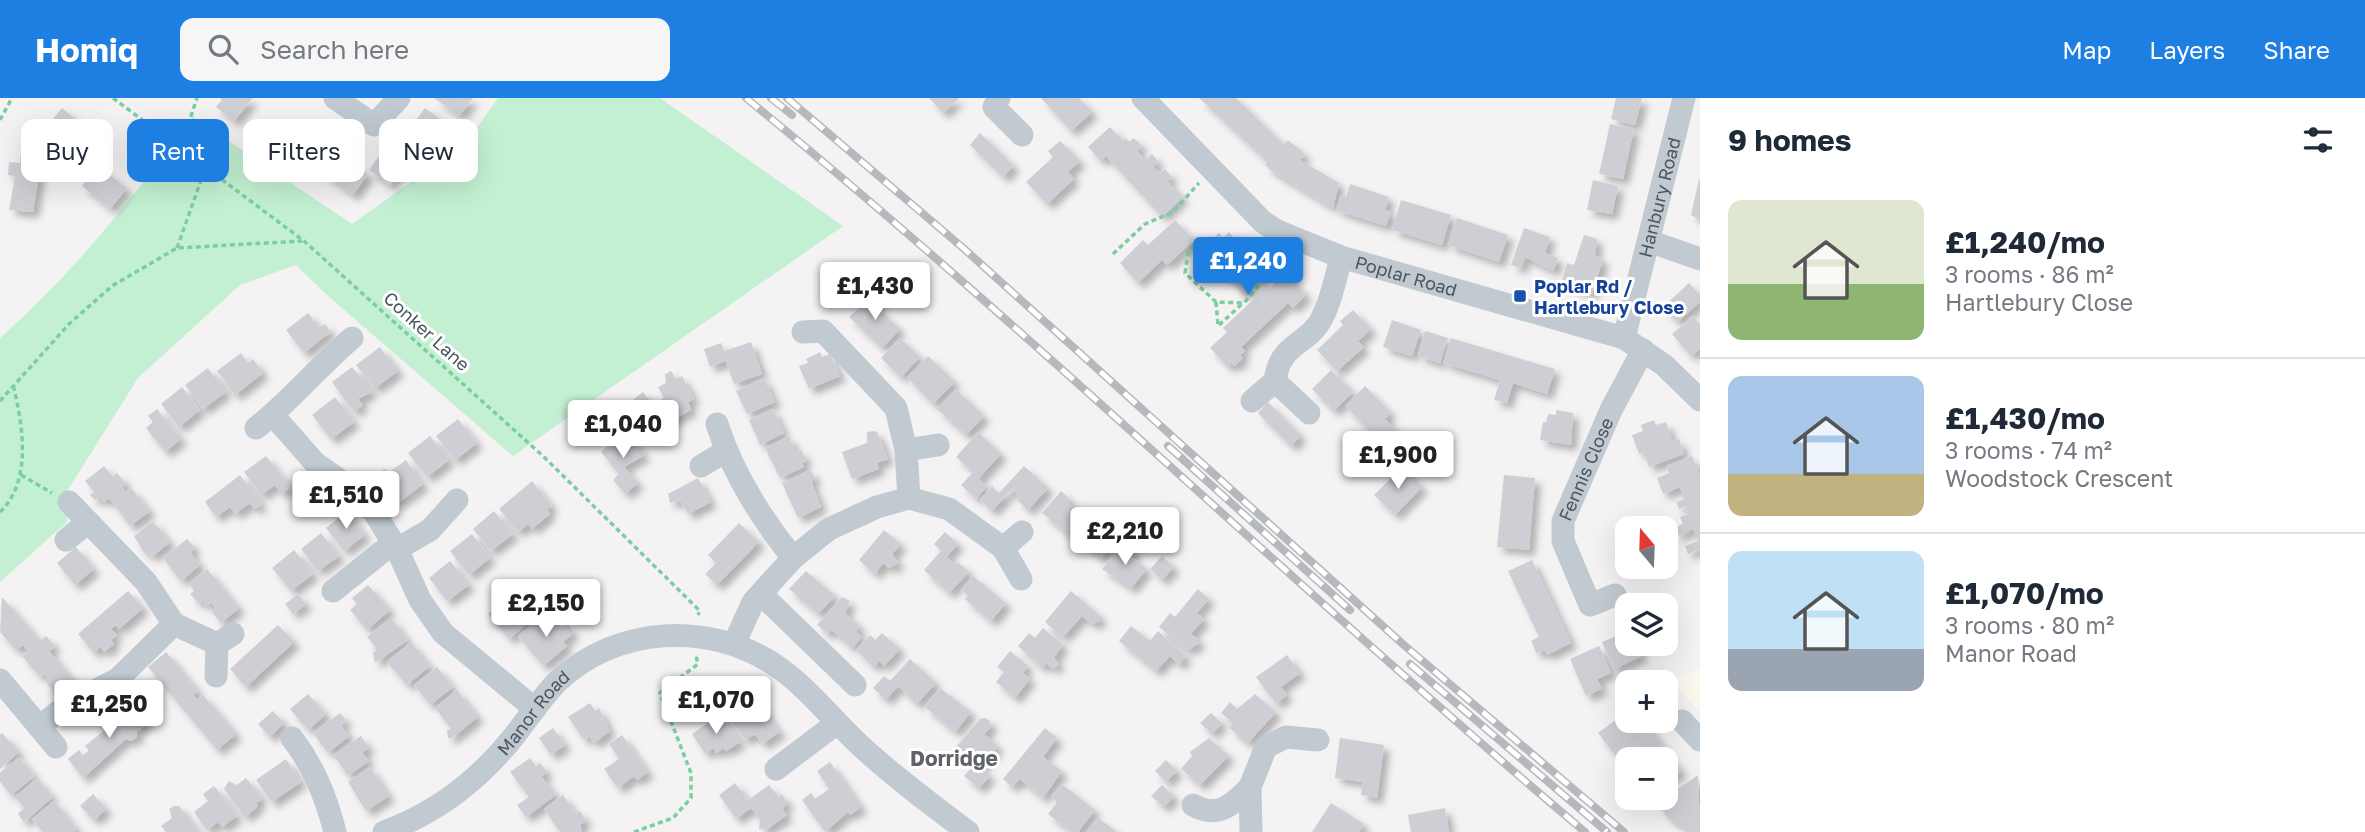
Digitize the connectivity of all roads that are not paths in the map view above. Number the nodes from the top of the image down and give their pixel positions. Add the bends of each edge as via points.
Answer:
1 (335, 98) edge
2 (399, 98) edge
3 (999, 98) edge
4 (1143, 98) edge
5 (1684, 98) edge
6 (1022, 135) dead end
7 (1649, 241) junction
8 (1341, 257) junction
9 (1700, 259) edge
10 (803, 332) dead end
11 (352, 338) dead end
12 (1634, 344) junction
13 (1275, 381) junction
14 (1700, 400) edge
15 (1252, 401) dead end
16 (1309, 413) dead end
17 (716, 424) dead end
18 (938, 445) dead end
19 (906, 450) junction
20 (726, 451) junction
21 (701, 466) dead end
22 (909, 498) junction
23 (457, 500) dead end
24 (69, 502) road end
25 (88, 522) junction
26 (1022, 532) dead end
27 (66, 540) dead end
28 (395, 546) junction
29 (1003, 548) junction
30 (793, 558) junction
31 (1021, 579) dead end
32 (333, 591) dead end
33 (761, 594) junction
34 (1615, 596) dead end
35 (174, 624) junction
36 (734, 644) junction
37 (216, 676) dead end
38 (0, 680) edge
39 (855, 685) dead end
40 (535, 709) junction
41 (1682, 721) dead end
42 (837, 723) junction
43 (39, 727) junction
44 (292, 738) dead end
45 (1318, 740) dead end
46 (1700, 740) edge
47 (56, 747) dead end
48 (776, 769) dead end
49 (1250, 787) junction
50 (1193, 805) dead end
51 (420, 826) edge
52 (335, 832) edge
53 (384, 832) edge
54 (968, 832) edge
55 (1251, 832) edge

1 - 2 street via 374,125
3 - 6 street via 994,107
4 - 8 street, Poplar Road via 1263,222
5 - 7 street, Hanbury Road
7 - 9 street
7 - 12 street, Hanbury Road
8 - 12 street, Poplar Road
8 - 13 street via 1323,317 1277,364
10 - 19 street via 823,331 896,408
11 - 28 street via 273,414 315,463 362,498
12 - 14 street, Poplar Road via 1685,382
12 - 34 street, Fennis Close via 1570,499 1561,533 1590,605
13 - 15 street
13 - 16 street
17 - 20 street
18 - 19 street
19 - 22 street
20 - 21 street
20 - 30 street via 759,515
22 - 29 street via 949,509
22 - 30 street via 877,507 829,530
23 - 28 street via 430,530
24 - 25 street
25 - 27 street
25 - 35 street via 146,582
26 - 29 street
28 - 32 street
28 - 40 street via 420,600 443,633
29 - 31 street
30 - 33 street
33 - 36 street
33 - 39 street
35 - 37 street via 225,639
35 - 43 street via 118,679 67,705
36 - 40 street, Manor Road via 691,634 618,645 558,681
36 - 42 street, Manor Road via 775,665
38 - 43 street
40 - 51 street, Manor Road via 491,764
41 - 46 street
42 - 48 street
42 - 54 street, Manor Road via 891,774
43 - 47 street
44 - 52 street via 309,761
45 - 49 street via 1294,736 1271,743
49 - 50 street via 1218,812 1205,812
49 - 55 street
51 - 53 street, Manor Road

